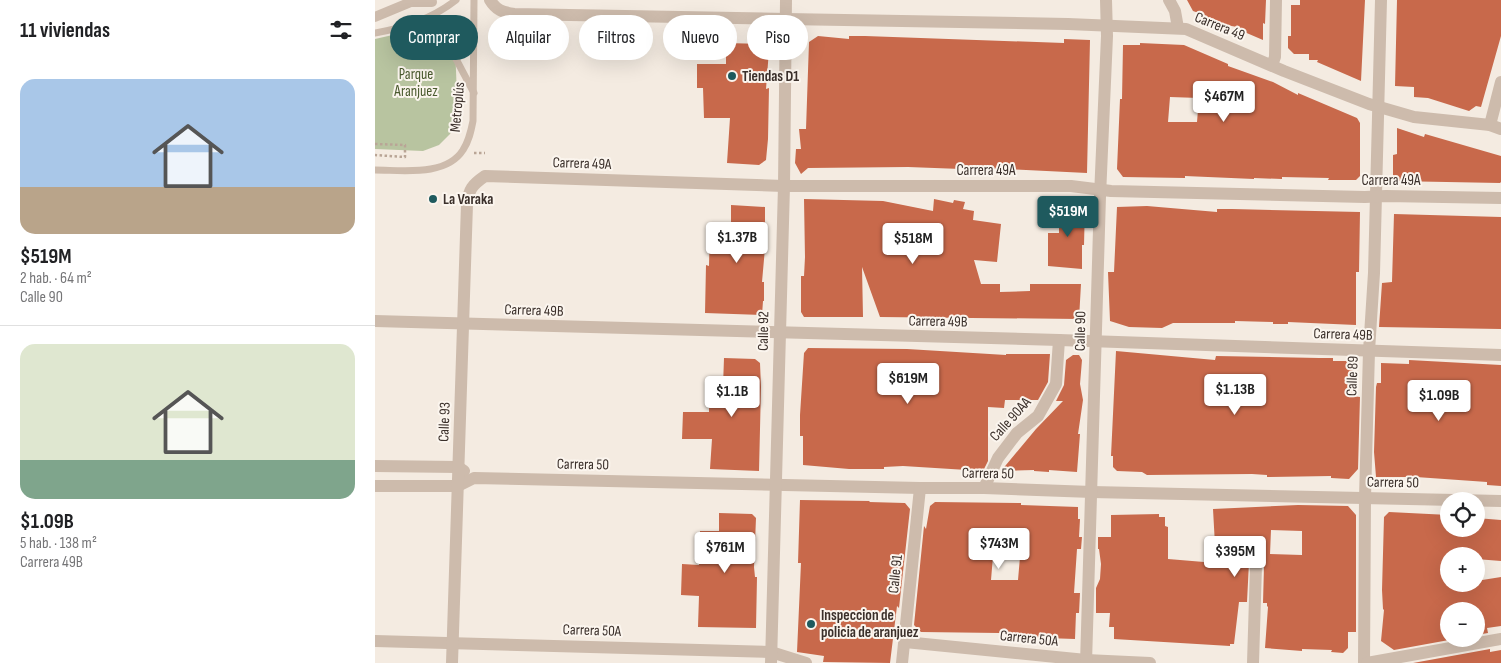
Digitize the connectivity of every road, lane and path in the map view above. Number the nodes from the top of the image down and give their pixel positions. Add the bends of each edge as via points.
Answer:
1 (456, 0) edge
2 (474, 0) edge
3 (787, 0) edge
4 (1107, 0) edge
5 (1169, 0) edge
6 (1276, 0) edge
7 (1381, 0) edge
8 (432, 2) dead end
9 (492, 4) edge
10 (434, 15) edge
11 (786, 15) edge
12 (375, 17) edge
13 (747, 18) edge
14 (808, 19) edge
15 (1107, 26) junction
16 (1178, 28) junction
17 (390, 30) edge
18 (375, 33) edge
19 (457, 60) edge
20 (786, 60) edge
21 (1272, 65) junction
22 (1501, 82) edge
23 (474, 93) junction
24 (1378, 107) junction
25 (1495, 127) edge
26 (375, 144) edge
27 (375, 155) edge
28 (375, 170) edge
29 (474, 184) joint
30 (784, 186) junction
31 (1100, 190) junction
32 (1376, 196) junction
33 (1501, 198) edge
34 (375, 321) edge
35 (463, 324) junction
36 (779, 333) junction
37 (1059, 340) junction
38 (1096, 343) junction
39 (1369, 351) junction
40 (1501, 355) edge
41 (375, 466) edge
42 (459, 467) junction
43 (474, 478) junction
44 (775, 485) junction
45 (375, 486) edge
46 (458, 486) junction
47 (920, 488) junction
48 (984, 488) junction
49 (1092, 492) junction
50 (1365, 498) junction
51 (1501, 501) edge
52 (1256, 566) dead end
53 (1501, 639) edge
54 (375, 641) edge
55 (453, 642) junction
56 (905, 642) junction
57 (771, 657) edge
58 (1086, 662) edge
59 (452, 663) edge
60 (806, 663) edge
61 (902, 663) edge
62 (1151, 663) edge
63 (1253, 663) edge
64 (1366, 663) edge

1 - 10 lane
2 - 23 lane, Metroplús
3 - 11 street, Calle 92
4 - 15 street, Calle 90
5 - 16 street
6 - 21 street via 1275,57
7 - 24 street, Calle 89
8 - 12 street via 411,2
9 - 13 street, Carrera 49 via 504,13 527,15
14 - 15 street, Carrera 49
15 - 16 street, Carrera 49
15 - 31 street, Calle 90
16 - 21 street, Carrera 49
17 - 18 lane
19 - 23 lane
20 - 30 street, Calle 92
21 - 24 street, Carrera 49
22 - 25 street
23 - 28 lane, Metroplús via 469,139 462,152 450,162 420,171
24 - 25 street, Carrera 49 via 1414,117
24 - 32 street, Calle 89
26 - 27 path via 405,145 405,157
29 - 30 street, Carrera 49A via 485,176
29 - 35 street, Calle 93 via 467,204
30 - 31 street, Carrera 49A via 1071,186
30 - 36 street, Calle 92
31 - 32 street, Carrera 49A
31 - 38 street, Calle 90
32 - 33 street, Carrera 49A
32 - 39 street, Calle 89
34 - 35 street, Carrera 49B
35 - 36 street, Carrera 49B
35 - 42 street, Calle 93
36 - 37 street, Carrera 49B
36 - 44 street, Calle 92
37 - 38 street, Carrera 49B
37 - 48 street, Calle 90AA via 1056,384 1038,416 1017,433 998,458
38 - 39 street, Carrera 49B
38 - 49 street, Calle 90
39 - 40 street, Carrera 49B
39 - 50 street, Calle 89
41 - 42 street
42 - 43 street
42 - 46 street, Calle 93
43 - 44 street, Carrera 50
43 - 46 street, Carrera 50
44 - 47 street, Carrera 50
44 - 57 street, Calle 92
45 - 46 street, Carrera 50
46 - 55 street, Calle 93
47 - 48 street, Carrera 50
47 - 56 street, Calle 91
48 - 49 street, Carrera 50
49 - 50 street, Carrera 50
49 - 58 street, Calle 90
50 - 51 street, Carrera 50
50 - 64 street, Calle 89
52 - 63 street
53 - 64 street
54 - 55 street, Carrera 50A
55 - 57 street, Carrera 50A
55 - 59 street, Calle 93
56 - 58 street, Carrera 50A
56 - 61 street, Calle 91
57 - 60 street, Carrera 50A
58 - 62 street, Carrera 50A

